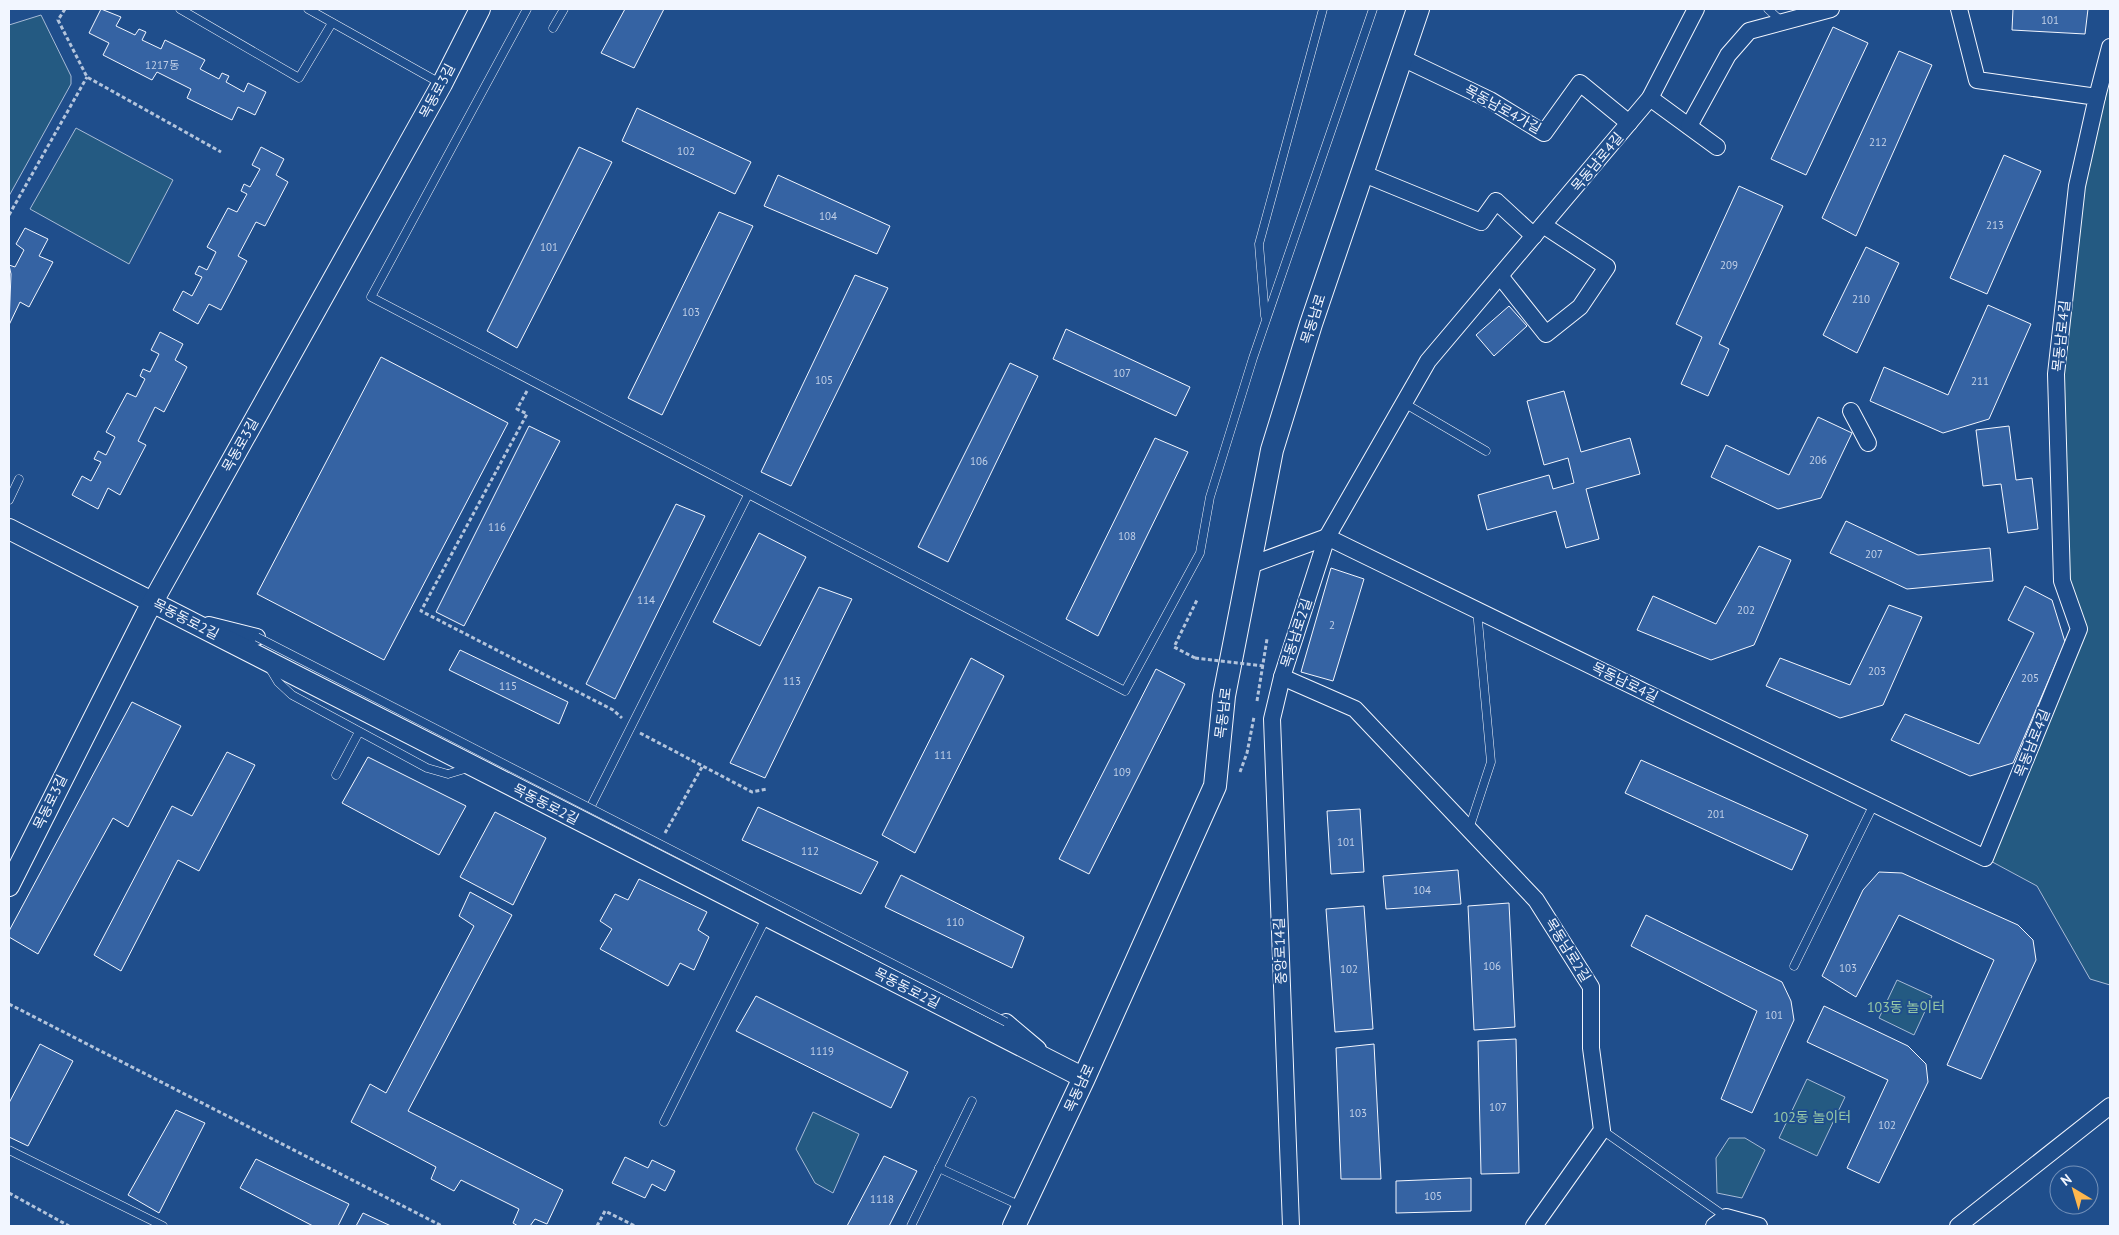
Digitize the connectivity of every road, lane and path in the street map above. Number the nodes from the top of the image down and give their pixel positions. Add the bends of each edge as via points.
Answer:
1 (65, 9) edge
2 (180, 9) edge
3 (308, 9) edge
4 (480, 9) edge
5 (527, 9) edge
6 (564, 9) edge
7 (1323, 9) edge
8 (1373, 9) edge
9 (1418, 9) edge
10 (1696, 9) edge
11 (1768, 9) edge
12 (1831, 9) edge
13 (1959, 9) edge
14 (332, 23) junction
15 (1782, 23) junction
16 (553, 28) dead end
17 (2110, 47) edge
18 (1402, 58) junction
19 (87, 77) junction
20 (442, 84) junction
21 (2097, 97) junction
22 (1650, 98) junction
23 (1629, 123) junction
24 (1689, 126) junction
25 (1718, 147) dead end
26 (221, 152) dead end
27 (1364, 174) junction
28 (9, 215) edge
29 (1538, 230) junction
30 (1500, 276) junction
31 (1266, 321) junction
32 (532, 382) junction
33 (1404, 403) junction
34 (1851, 411) dead end
35 (1868, 443) dead end
36 (1486, 451) dead end
37 (19, 479) dead end
38 (748, 495) junction
39 (9, 500) edge
40 (9, 529) edge
41 (1328, 537) junction
42 (1248, 566) junction
43 (1312, 584) joint
44 (1197, 600) dead end
45 (152, 602) junction
46 (1477, 610) junction
47 (186, 619) junction
48 (257, 637) joint
49 (1267, 638) dead end
50 (265, 661) junction
51 (1282, 677) junction
52 (631, 726) junction
53 (359, 732) junction
54 (472, 766) junction
55 (702, 767) junction
56 (336, 775) dead end
57 (767, 789) dead end
58 (1874, 804) junction
59 (590, 808) junction
60 (673, 820) dead end
61 (1469, 829) junction
62 (9, 886) edge
63 (767, 916) junction
64 (1794, 966) dead end
65 (9, 1004) edge
66 (1006, 1022) joint
67 (1055, 1063) junction
68 (1084, 1078) junction
69 (972, 1101) dead end
70 (2110, 1106) edge
71 (664, 1122) dead end
72 (1602, 1130) junction
73 (9, 1150) edge
74 (939, 1168) junction
75 (9, 1193) edge
76 (1019, 1217) edge
77 (1720, 1222) edge
78 (69, 1226) edge
79 (163, 1226) edge
80 (442, 1226) edge
81 (597, 1226) edge
82 (635, 1226) edge
83 (911, 1226) edge
84 (1291, 1226) edge
85 (1534, 1226) edge
86 (1759, 1226) edge
87 (1958, 1226) edge

1 - 19 path via 58,20
2 - 14 lane via 299,78
3 - 14 lane
4 - 20 street, 목동로3길
5 - 32 lane via 372,298
6 - 16 lane
7 - 31 lane via 1259,244
8 - 31 lane
9 - 18 main road, 목동남로
10 - 22 street, 목동남로4길
11 - 15 lane
12 - 15 street
13 - 21 street via 1977,80
14 - 20 lane
15 - 24 street via 1748,31 1728,55
17 - 21 street
18 - 23 street, 목동남로4가길 via 1490,100 1544,134 1580,83
18 - 27 main road, 목동남로
19 - 26 path
19 - 28 path
20 - 45 street, 목동로3길
21 - 58 street, 목동남로4길 via 2077,186 2056,374 2062,582 2079,629 1985,858
22 - 23 street, 목동남로4길
22 - 24 street
23 - 29 street, 목동남로4길
24 - 25 street
27 - 29 street via 1481,222 1496,201
27 - 42 main road, 목동남로 via 1311,324 1272,450
29 - 30 street, 목동남로4길
29 - 30 street via 1607,267 1580,307 1546,334
30 - 33 street, 목동남로4길 via 1428,361
31 - 38 lane via 1210,497 1200,553 1125,691
32 - 38 lane
32 - 52 path via 517,409 527,414 422,611 614,710
33 - 36 lane
33 - 41 street, 목동남로4길
34 - 35 street
37 - 39 lane
38 - 52 lane
40 - 45 street, 목동동로2길
41 - 42 street
41 - 43 street, 목동남로4길
41 - 46 street, 목동남로4길
42 - 68 main road, 목동남로 via 1224,696 1215,786
43 - 51 street, 목동남로2길
44 - 49 path, bridge via 1174,647 1195,658 1264,666
45 - 47 street, 목동동로2길
45 - 62 street, 목동로3길
46 - 58 street, 목동남로4길
46 - 61 lane via 1491,762
47 - 48 street
47 - 50 street, 목동동로2길
48 - 59 lane, bridge
50 - 53 lane via 278,682 292,695
50 - 54 street, 목동동로2길
51 - 61 street, 목동남로2길 via 1355,708
51 - 84 street, 중앙로14길 via 1272,719
52 - 55 path
52 - 59 lane
53 - 54 lane via 426,768 448,774
53 - 56 lane
54 - 63 street, 목동동로2길
55 - 57 path via 752,792
55 - 60 path
58 - 64 lane
59 - 66 lane, bridge
61 - 72 street, 목동남로2길 via 1536,900 1591,987 1591,1048
63 - 67 street, 목동동로2길
63 - 71 lane
65 - 80 path
66 - 67 street
67 - 68 street, 목동동로2길
68 - 76 main road, 목동남로
69 - 74 lane
70 - 87 street
72 - 77 lane
72 - 85 street
73 - 79 lane
74 - 76 lane
74 - 83 lane
75 - 78 path
77 - 86 street
81 - 82 path via 605,1211

